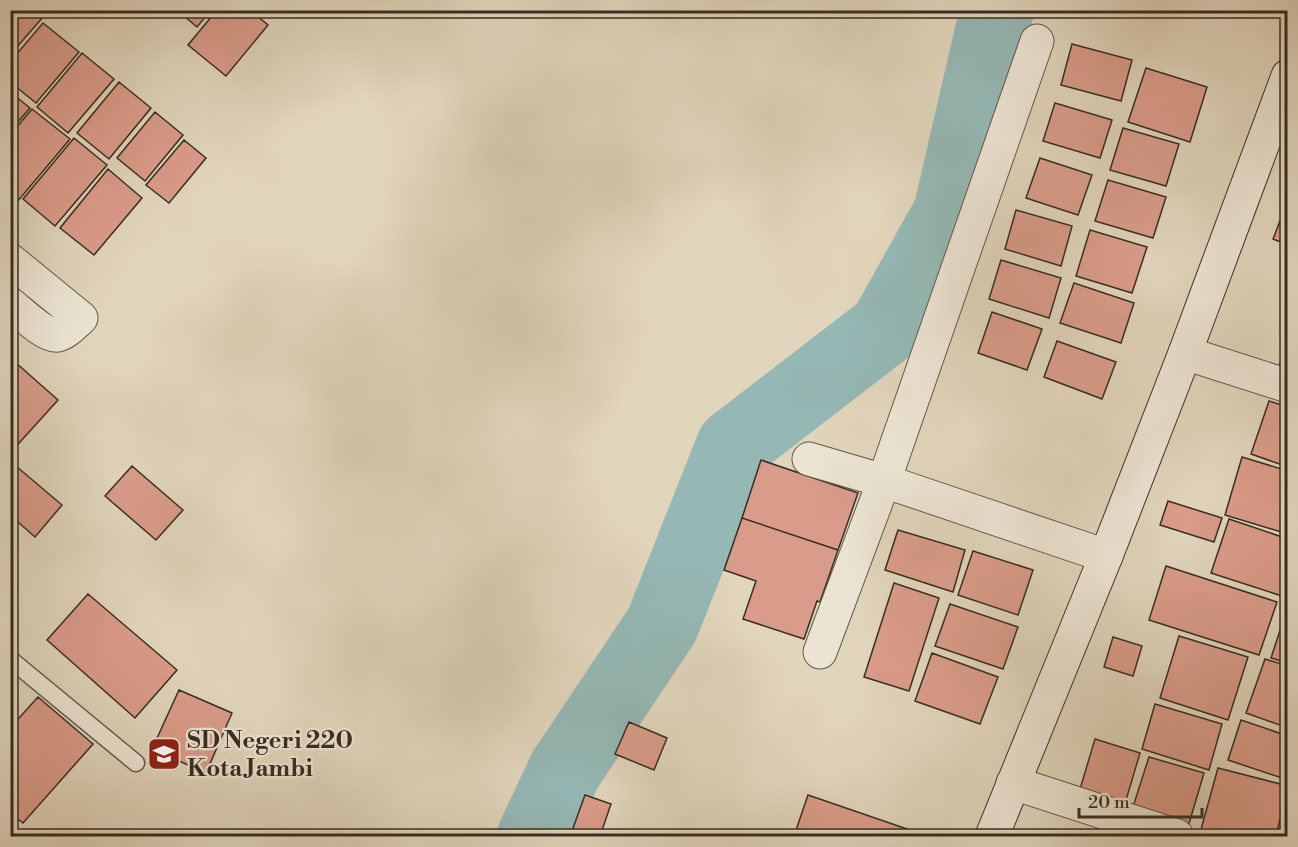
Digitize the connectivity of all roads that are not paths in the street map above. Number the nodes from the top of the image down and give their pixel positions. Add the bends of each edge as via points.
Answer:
1 (1037, 40) dead end
2 (1287, 76) edge
3 (10, 260) edge
4 (10, 304) edge
5 (1185, 353) junction
6 (1287, 386) edge
7 (809, 459) dead end
8 (884, 481) junction
9 (1106, 556) junction
10 (820, 652) dead end
11 (10, 659) edge
12 (136, 763) dead end
13 (1013, 783) junction
14 (992, 837) edge
15 (1177, 837) edge

1 - 8 street
2 - 5 street
3 - 4 street via 81,318 61,334 53,335
5 - 6 street
5 - 9 street
7 - 8 street
8 - 9 street
8 - 10 street
9 - 13 street
11 - 12 lane
13 - 14 street
13 - 15 street

